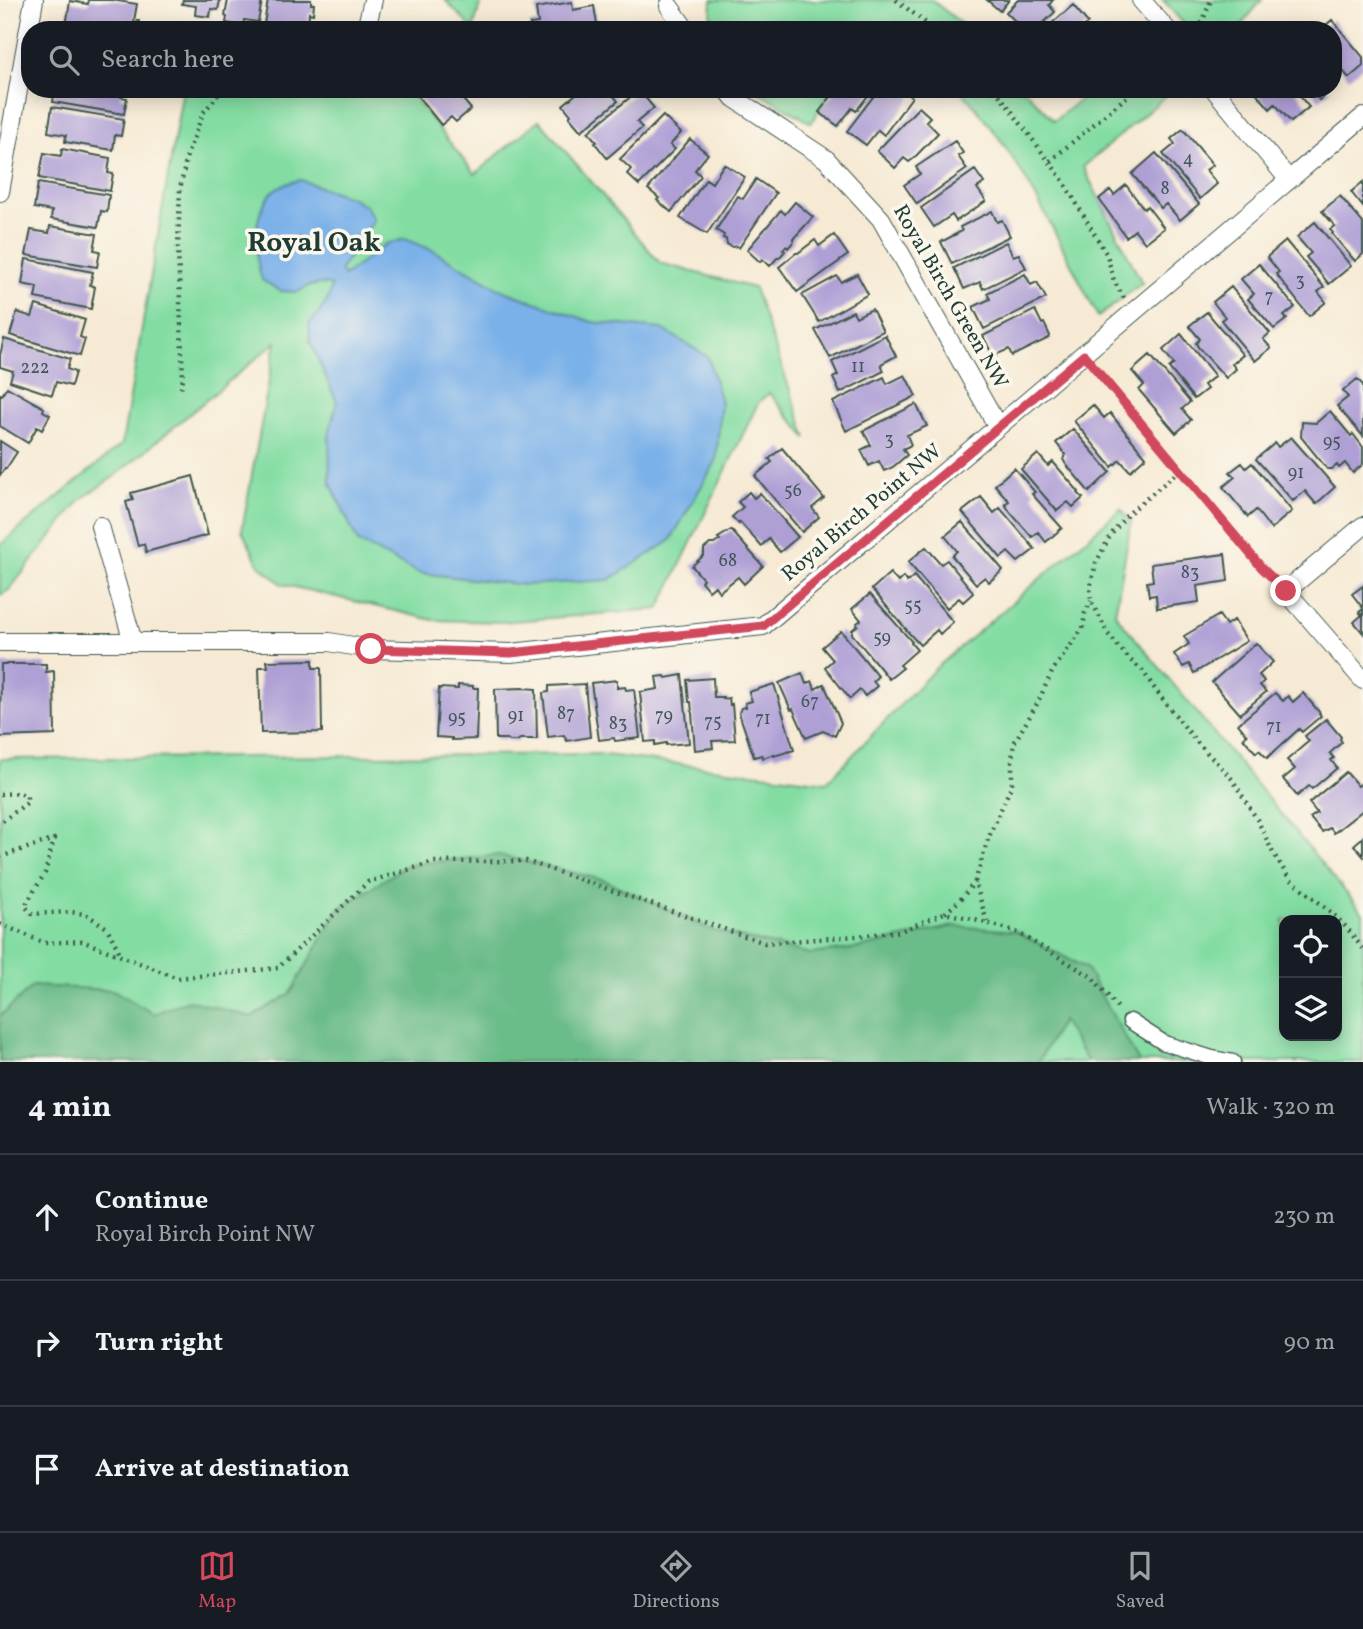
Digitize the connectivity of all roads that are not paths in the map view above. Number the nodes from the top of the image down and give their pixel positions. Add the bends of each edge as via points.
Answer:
1 (34, 0) edge
2 (373, 0) edge
3 (1141, 0) edge
4 (669, 6) dead end
5 (30, 21) edge
6 (368, 21) edge
7 (680, 21) edge
8 (1159, 21) edge
9 (21, 73) edge
10 (734, 98) edge
11 (1221, 98) edge
12 (1363, 117) edge
13 (1289, 180) junction
14 (0, 192) edge
15 (998, 427) junction
16 (100, 526) dead end
17 (1363, 526) edge
18 (0, 642) edge
19 (133, 642) junction
20 (1363, 680) edge
21 (1130, 1021) road end
22 (1233, 1062) edge

1 - 5 street
2 - 6 street
3 - 8 street
4 - 7 street
9 - 14 street
10 - 15 street, Royal Birch Green NW via 826,159 881,219
11 - 13 street
12 - 13 street, Royal Birch Point NW
13 - 15 street, Royal Birch Point NW
15 - 19 street, Royal Birch Point NW via 763,626 511,653 371,649 329,642
16 - 19 street
17 - 20 street via 1286,591
18 - 19 street, Royal Birch Point NW
21 - 22 street via 1164,1043

